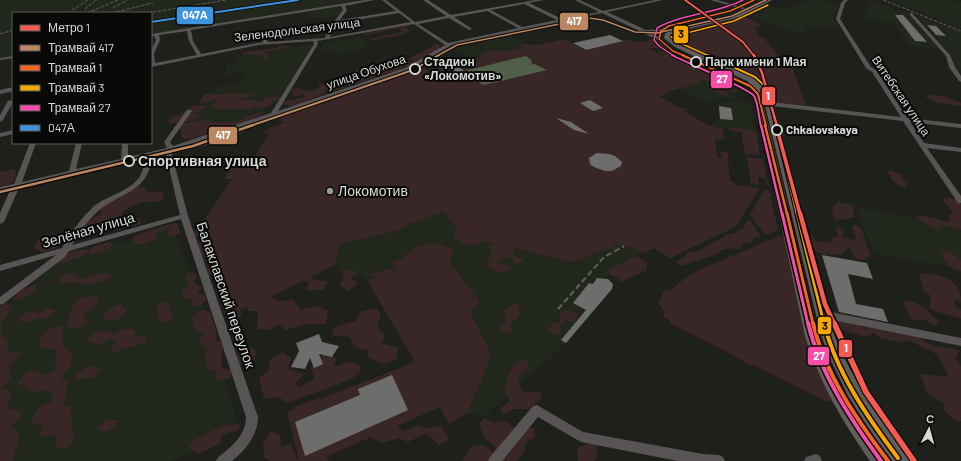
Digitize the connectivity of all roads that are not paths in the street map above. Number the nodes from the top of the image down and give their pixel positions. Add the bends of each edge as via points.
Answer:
1 (372, 0) edge
2 (384, 0) edge
3 (425, 0) edge
4 (520, 0) edge
5 (541, 0) edge
6 (577, 0) edge
7 (661, 0) edge
8 (712, 0) edge
9 (761, 0) edge
10 (769, 0) edge
11 (846, 0) edge
12 (526, 3) junction
13 (343, 6) junction
14 (488, 10) junction
15 (747, 10) junction
16 (400, 12) junction
17 (604, 12) junction
18 (911, 14) dead end
19 (450, 17) junction
20 (562, 21) junction
21 (336, 22) junction
22 (416, 23) junction
23 (189, 29) junction
24 (469, 29) dead end
25 (522, 29) junction
26 (269, 33) dead end
27 (652, 33) junction
28 (665, 34) junction
29 (154, 35) edge
30 (328, 39) junction
31 (316, 41) junction
32 (266, 43) junction
33 (448, 45) junction
34 (12, 56) edge
35 (200, 56) junction
36 (0, 59) edge
37 (152, 65) edge
38 (961, 80) edge
39 (12, 90) edge
40 (0, 92) edge
41 (10, 102) dead end
42 (764, 103) junction
43 (188, 111) dead end
44 (274, 113) junction
45 (0, 120) edge
46 (905, 120) junction
47 (961, 126) edge
48 (12, 132) edge
49 (0, 135) edge
50 (33, 144) edge
51 (79, 144) edge
52 (125, 144) edge
53 (922, 146) junction
54 (961, 150) edge
55 (170, 152) junction
56 (776, 155) junction
57 (124, 160) junction
58 (72, 172) junction
59 (16, 187) junction
60 (0, 189) edge
61 (961, 201) edge
62 (184, 216) junction
63 (0, 222) edge
64 (66, 250) junction
65 (0, 268) edge
66 (0, 302) edge
67 (805, 311) junction
68 (820, 314) junction
69 (961, 342) edge
70 (852, 421) junction
71 (873, 423) junction
72 (222, 461) edge
73 (494, 461) edge
74 (719, 461) edge
75 (880, 461) edge
76 (902, 461) edge

1 - 13 street
2 - 16 street
3 - 19 street
4 - 12 street
5 - 12 street, Зеленодольская улица
6 - 17 street
7 - 17 street, улица Обухова
8 - 15 street
9 - 15 main road
10 - 15 main road
11 - 46 street, Витебская улица via 838,19
12 - 14 street, Зеленодольская улица
12 - 20 street
13 - 21 street via 345,10
13 - 23 street
14 - 19 street, Зеленодольская улица
14 - 25 street
15 - 28 main road via 727,19
16 - 21 street
16 - 22 street
17 - 20 street, улица Обухова
17 - 27 street
18 - 38 street via 948,56
19 - 22 street, Зеленодольская улица
19 - 24 street
20 - 25 street, улица Обухова
21 - 30 street via 330,30
22 - 30 street, Зеленодольская улица
22 - 33 street
23 - 29 street
23 - 35 street via 192,42
25 - 33 street, улица Обухова
26 - 32 street via 264,39
27 - 28 street
27 - 28 street
28 - 42 main road via 672,47 749,83
29 - 37 street via 158,40 152,54
30 - 31 street, Зеленодольская улица
31 - 32 street, Зеленодольская улица
31 - 44 street
32 - 35 street, Зеленодольская улица
33 - 44 street, улица Обухова via 407,69
34 - 36 street
35 - 37 street, Зеленодольская улица
39 - 40 street
41 - 45 street
42 - 46 street
42 - 56 main road
43 - 55 street via 167,142
44 - 55 street, улица Обухова
46 - 47 street
46 - 53 street, Витебская улица
48 - 49 street
50 - 59 street
51 - 58 street
52 - 57 street
53 - 54 street
53 - 61 street, Витебская улица
55 - 57 street
55 - 62 street, Балаклавский переулок
55 - 64 street via 149,159 148,170 136,186 93,212
56 - 67 main road
56 - 68 main road
57 - 58 street
58 - 59 street
59 - 60 street
59 - 63 street
62 - 64 street, Зелёная улица
62 - 72 street, Балаклавский переулок via 252,420 248,435
64 - 65 street, Зелёная улица
64 - 66 street via 62,256
67 - 68 main road
67 - 70 main road via 820,360
68 - 69 street
68 - 71 main road via 838,363
70 - 71 main road
70 - 75 main road
71 - 76 main road
73 - 74 street via 537,410 581,437

